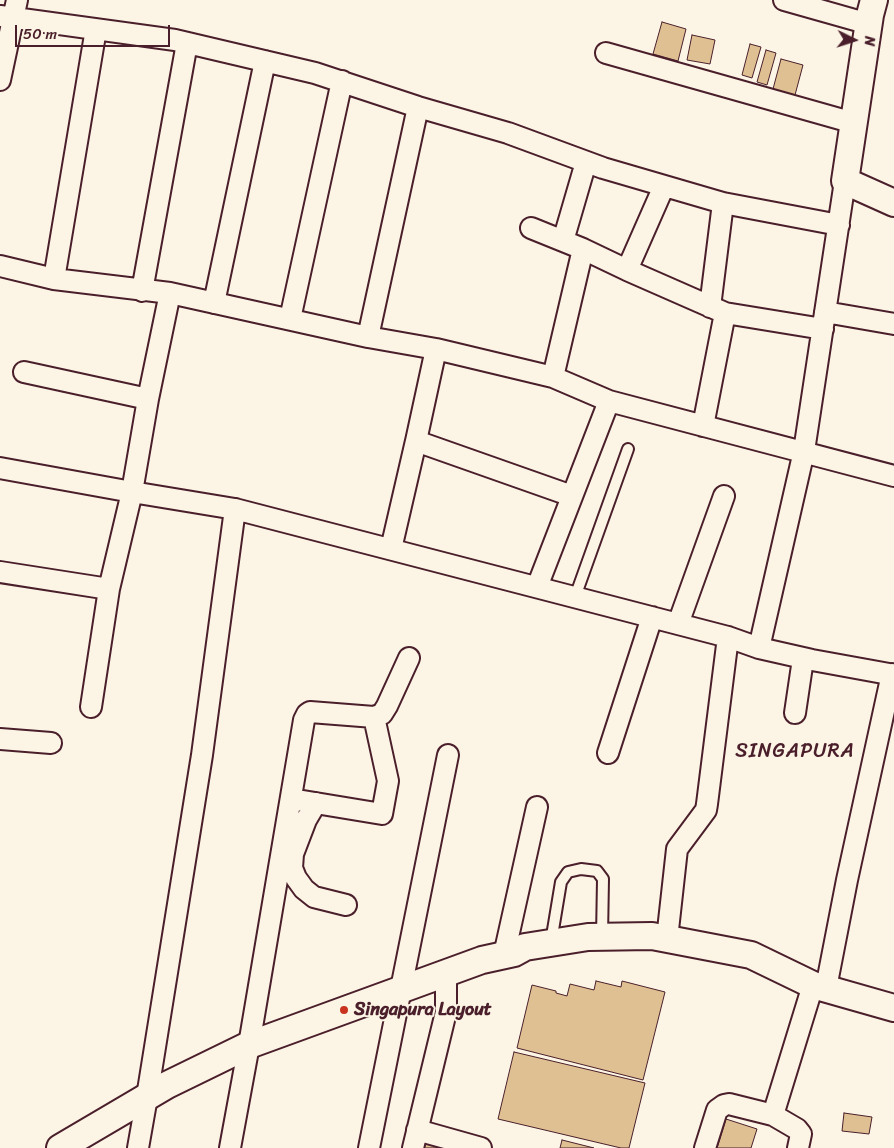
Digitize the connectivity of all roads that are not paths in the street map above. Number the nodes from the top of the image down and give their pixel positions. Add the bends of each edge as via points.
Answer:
1 (784, 0) edge
2 (10, 12) edge
3 (871, 12) edge
4 (96, 29) junction
5 (187, 43) junction
6 (606, 53) dead end
7 (265, 61) junction
8 (0, 80) edge
9 (342, 81) junction
10 (418, 106) junction
11 (854, 123) junction
12 (586, 162) junction
13 (845, 181) junction
14 (664, 186) junction
15 (724, 203) junction
16 (894, 203) edge
17 (839, 225) junction
18 (531, 228) dead end
19 (563, 241) junction
20 (583, 249) junction
21 (0, 266) edge
22 (627, 270) junction
23 (54, 279) junction
24 (142, 291) junction
25 (170, 293) junction
26 (214, 303) junction
27 (717, 310) junction
28 (290, 320) junction
29 (824, 320) junction
30 (894, 324) edge
31 (368, 337) junction
32 (436, 349) junction
33 (24, 372) dead end
34 (553, 378) junction
35 (148, 399) junction
36 (609, 401) junction
37 (703, 426) junction
38 (416, 441) junction
39 (628, 448) dead end
40 (804, 452) junction
41 (0, 468) edge
42 (894, 476) edge
43 (132, 492) junction
44 (572, 496) junction
45 (724, 496) dead end
46 (235, 509) junction
47 (391, 549) junction
48 (0, 572) edge
49 (537, 587) junction
50 (109, 589) junction
51 (575, 597) junction
52 (652, 617) junction
53 (678, 624) junction
54 (728, 637) junction
55 (759, 648) junction
56 (410, 658) dead end
57 (803, 658) junction
58 (893, 674) edge
59 (91, 707) dead end
60 (795, 713) dead end
61 (374, 717) junction
62 (0, 739) edge
63 (51, 743) dead end
64 (608, 753) dead end
65 (448, 754) dead end
66 (291, 799) junction
67 (316, 803) junction
68 (537, 807) dead end
69 (346, 905) dead end
70 (602, 937) junction
71 (666, 939) junction
72 (550, 943) junction
73 (504, 955) junction
74 (446, 973) junction
75 (819, 987) junction
76 (402, 989) junction
77 (894, 1008) edge
78 (250, 1045) junction
79 (147, 1097) junction
80 (773, 1115) junction
81 (415, 1139) edge
82 (60, 1148) edge
83 (138, 1148) edge
84 (230, 1148) edge
85 (369, 1148) edge
86 (481, 1148) edge
87 (705, 1148) edge
88 (798, 1148) edge

1 - 3 street
2 - 4 street
2 - 8 street
3 - 11 street
4 - 5 street
4 - 23 street
5 - 7 street
5 - 24 street
6 - 11 street
7 - 9 street
7 - 26 street
9 - 10 street
9 - 28 street
10 - 12 street via 508,133
10 - 31 street
11 - 13 street
12 - 14 street
12 - 19 street
13 - 16 street
13 - 17 street
14 - 15 street
14 - 22 street
15 - 17 street
15 - 27 street
17 - 29 street
18 - 19 street
19 - 20 street
20 - 22 street
20 - 34 street
21 - 23 street
22 - 27 street
23 - 24 street
24 - 25 street
25 - 26 street
25 - 35 street
26 - 28 street
27 - 29 street
27 - 37 street
28 - 31 street
29 - 30 street
29 - 40 street
31 - 32 street
32 - 34 street
32 - 38 street
33 - 35 street
34 - 36 street
35 - 43 street
36 - 37 street
36 - 44 street
37 - 40 street
38 - 44 street
38 - 47 street
39 - 51 lane
40 - 42 street
40 - 55 street
41 - 43 street
43 - 46 street
43 - 50 street
44 - 49 street
45 - 53 street
46 - 47 street
46 - 79 street via 202,755
47 - 49 street
48 - 50 street
49 - 51 street
50 - 59 street
51 - 52 street
52 - 53 street
52 - 64 street
53 - 54 street
54 - 55 street
54 - 71 street via 708,804 677,849
55 - 57 street
56 - 61 street via 387,706 382,714
57 - 58 street
57 - 60 street
58 - 75 street via 847,880
61 - 66 street via 306,714
61 - 67 street via 388,781 382,814
62 - 63 street
65 - 76 street
66 - 67 street
66 - 78 street
67 - 69 street via 293,854 292,868 304,889 314,897
68 - 73 street
70 - 71 street via 652,936
70 - 72 street
70 - 72 lane via 601,875 597,871 574,870 560,882
71 - 75 street via 751,955
72 - 73 street
73 - 74 street
74 - 76 street
74 - 81 street via 446,1012
75 - 77 street
75 - 80 street
76 - 78 street
76 - 85 street
78 - 79 street
78 - 84 street
79 - 82 street
79 - 83 street
80 - 87 street via 724,1104 717,1110
80 - 88 street via 801,1134
81 - 86 street

